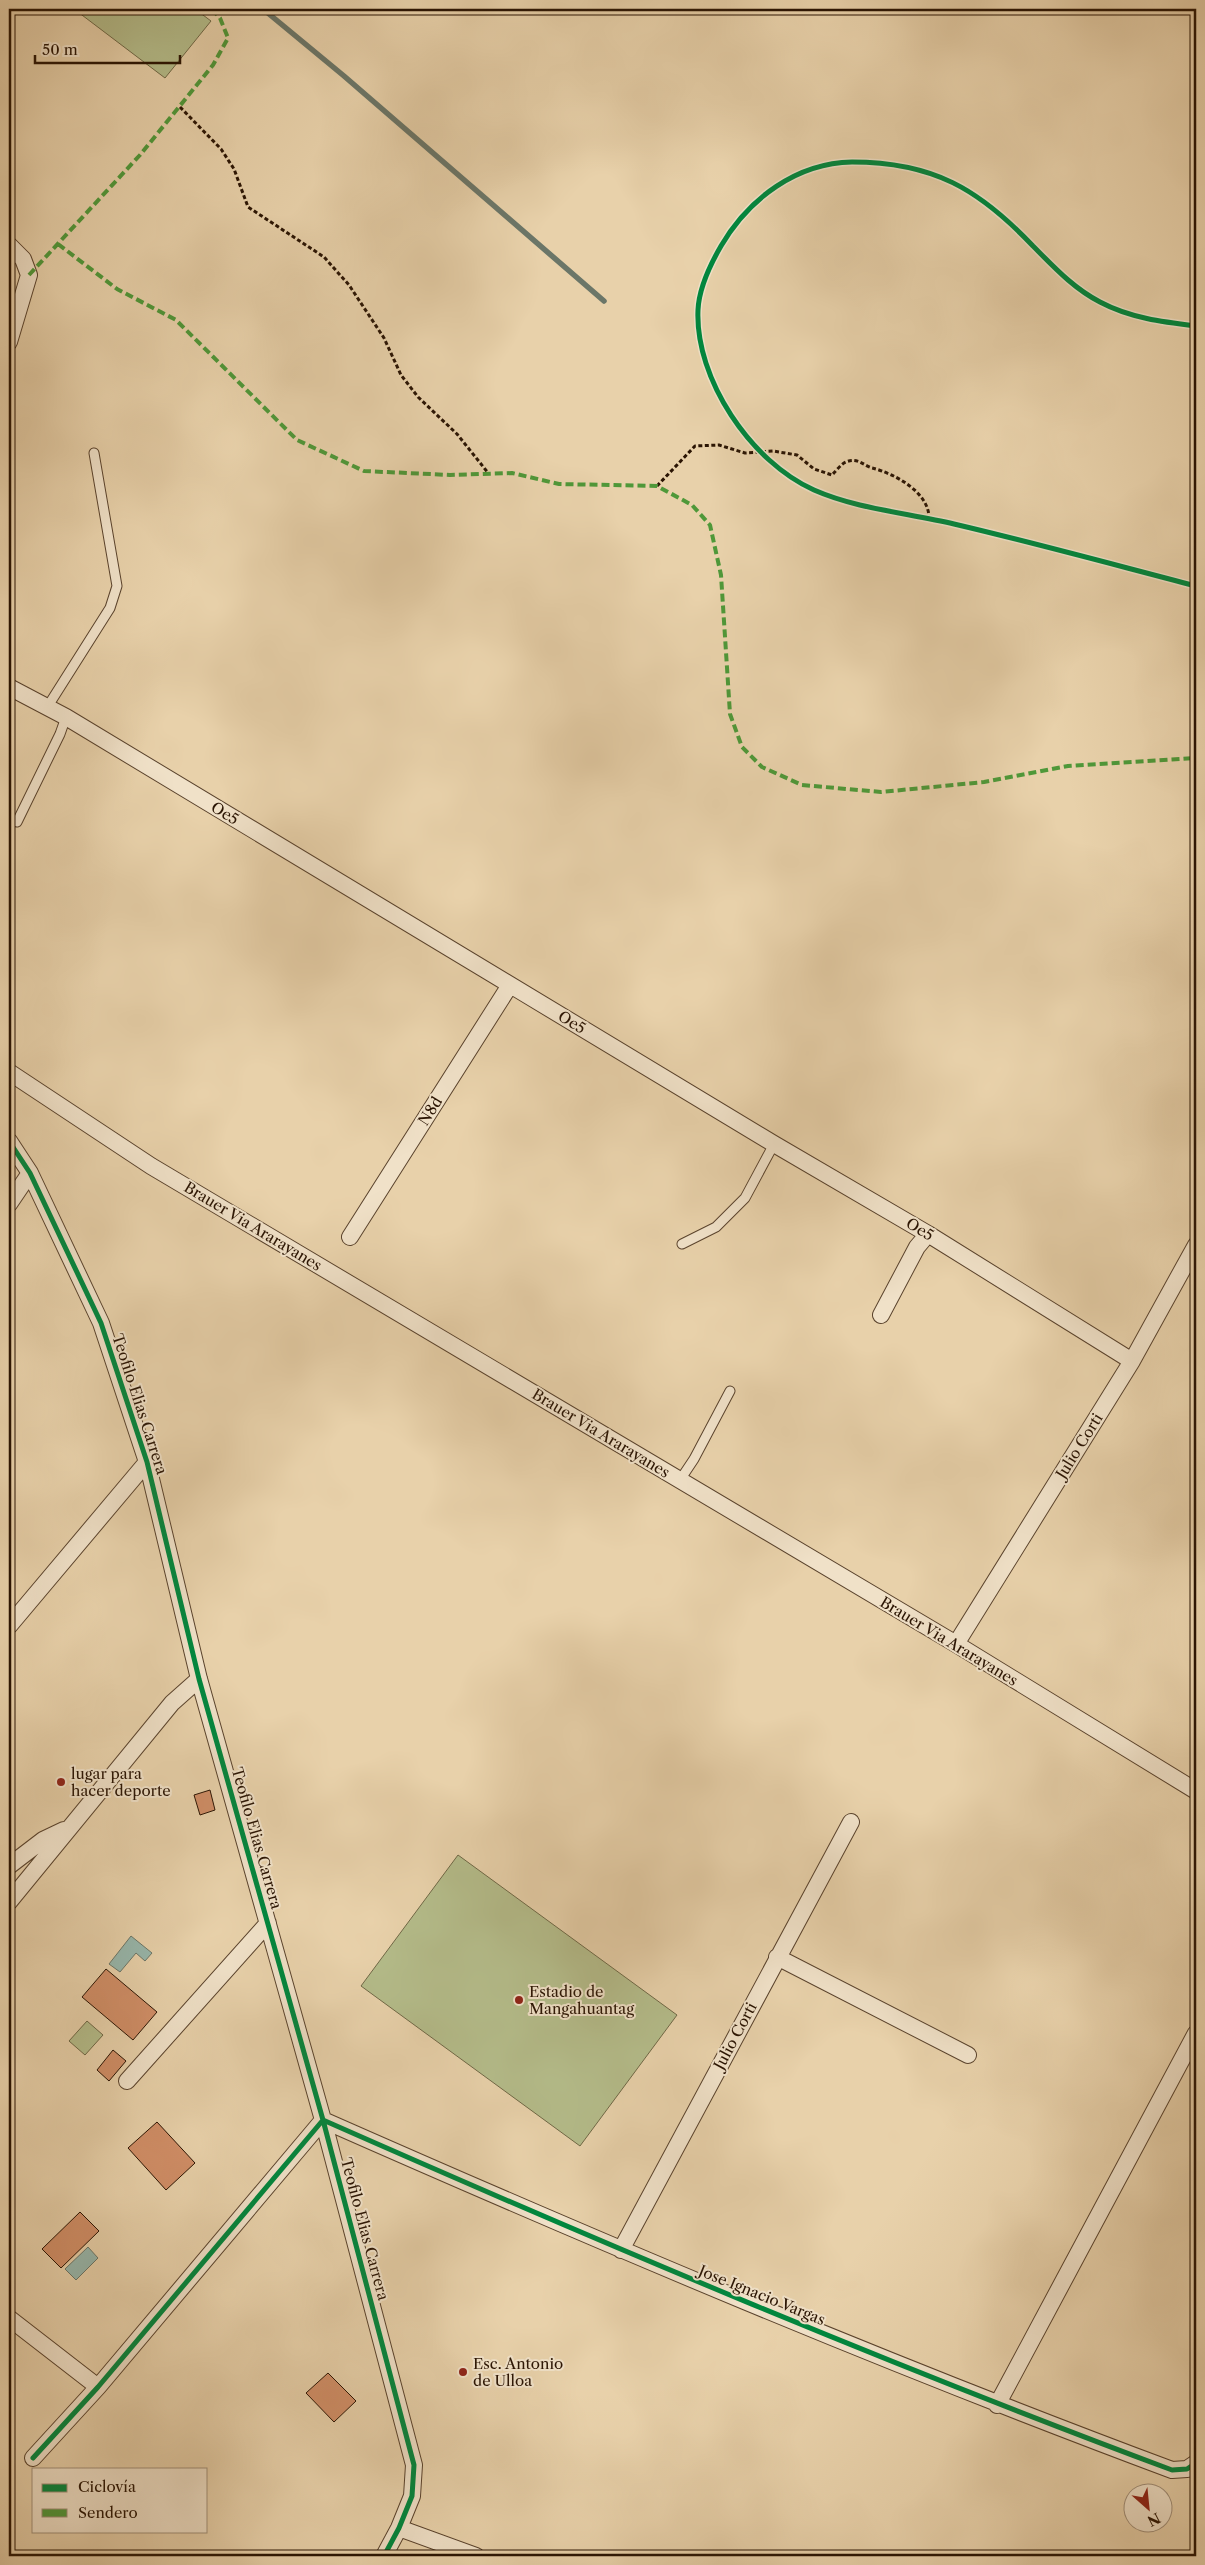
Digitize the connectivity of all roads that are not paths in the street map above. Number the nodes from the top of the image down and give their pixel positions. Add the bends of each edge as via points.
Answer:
1 (9, 245) edge
2 (9, 342) edge
3 (94, 453) dead end
4 (9, 687) edge
5 (48, 706) junction
6 (66, 717) junction
7 (17, 822) dead end
8 (510, 985) junction
9 (9, 1072) edge
10 (9, 1140) edge
11 (774, 1144) junction
12 (30, 1173) junction
13 (9, 1204) edge
14 (928, 1234) junction
15 (350, 1237) dead end
16 (682, 1244) dead end
17 (1196, 1245) edge
18 (881, 1315) dead end
19 (1132, 1360) junction
20 (730, 1391) dead end
21 (147, 1462) junction
22 (680, 1480) junction
23 (9, 1626) edge
24 (956, 1644) junction
25 (199, 1680) junction
26 (1196, 1791) edge
27 (851, 1822) dead end
28 (68, 1828) junction
29 (9, 1866) edge
30 (9, 1902) edge
31 (268, 1923) junction
32 (777, 1957) junction
33 (1196, 2033) edge
34 (968, 2055) dead end
35 (127, 2081) dead end
36 (323, 2120) junction
37 (621, 2250) junction
38 (9, 2318) edge
39 (98, 2387) junction
40 (997, 2405) junction
41 (33, 2458) dead end
42 (1196, 2463) edge
43 (399, 2528) junction
44 (384, 2556) edge
45 (476, 2556) edge

1 - 2 street via 23,259 29,274
3 - 5 lane via 117,586 110,608
4 - 5 street, Oe5
5 - 6 street, Oe5
6 - 7 lane
6 - 8 street, Oe5
8 - 11 street, Oe5
8 - 15 street, N8d
9 - 22 street, Brauer Via Ararayanes via 151,1166
10 - 12 street, Teofilo Elias Carrera
11 - 14 street, Oe5
11 - 16 lane via 745,1198 716,1227
12 - 13 street
12 - 21 street, Teofilo Elias Carrera via 101,1323
14 - 18 street via 917,1247
14 - 19 street, Oe5
17 - 19 street, Julio Corti
19 - 24 street, Julio Corti
20 - 22 lane
21 - 23 street
21 - 25 street, Teofilo Elias Carrera
22 - 24 street, Brauer Via Ararayanes
24 - 26 street, Brauer Via Ararayanes
25 - 28 street via 172,1702
25 - 31 street, Teofilo Elias Carrera
27 - 32 street, Julio Corti
28 - 29 street via 43,1840
28 - 30 street
31 - 35 street
31 - 36 street, Teofilo Elias Carrera
32 - 34 street
32 - 37 street, Julio Corti
33 - 40 street
36 - 37 street, Jose Ignacio Vargas
36 - 39 street
36 - 43 street, Teofilo Elias Carrera via 414,2465 412,2496
37 - 40 street, Jose Ignacio Vargas
38 - 39 street
39 - 41 street
40 - 42 street, Jose Ignacio Vargas via 1172,2470 1187,2469
43 - 44 street, Teofilo Elias Carrera
43 - 45 street

